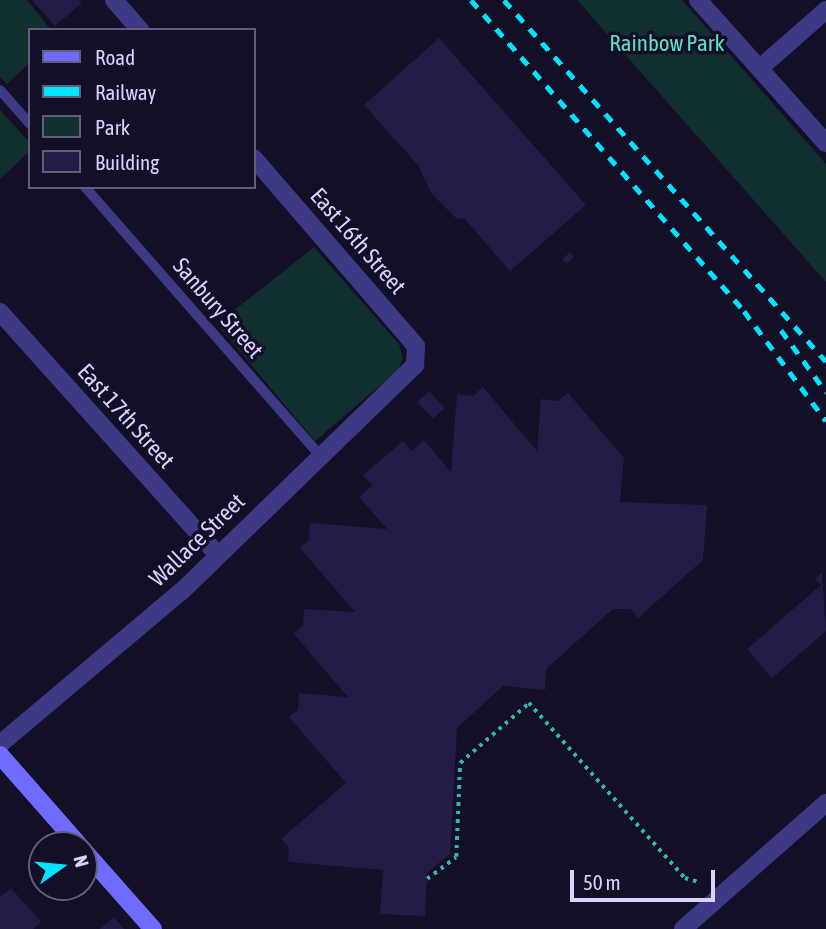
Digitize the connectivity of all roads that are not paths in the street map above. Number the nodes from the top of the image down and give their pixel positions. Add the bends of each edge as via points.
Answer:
1 (114, 0) edge
2 (698, 0) edge
3 (826, 10) edge
4 (138, 28) edge
5 (760, 68) junction
6 (0, 90) edge
7 (28, 122) edge
8 (826, 143) edge
9 (256, 161) edge
10 (87, 189) edge
11 (0, 312) edge
12 (417, 360) joint
13 (320, 457) junction
14 (216, 553) junction
15 (0, 744) edge
16 (0, 755) edge
17 (826, 803) edge
18 (67, 831) edge
19 (98, 867) edge
20 (153, 929) edge
21 (683, 929) edge

1 - 4 street
2 - 5 street
3 - 5 street
5 - 8 street
6 - 7 lane
9 - 12 street, East 16th Street via 416,345
10 - 13 lane, Sanbury Street
11 - 14 street, East 17th Street
12 - 13 street, Wallace Street via 403,381
13 - 14 street, Wallace Street
14 - 15 street, Wallace Street via 182,591
16 - 18 main road
17 - 21 street
19 - 20 main road

